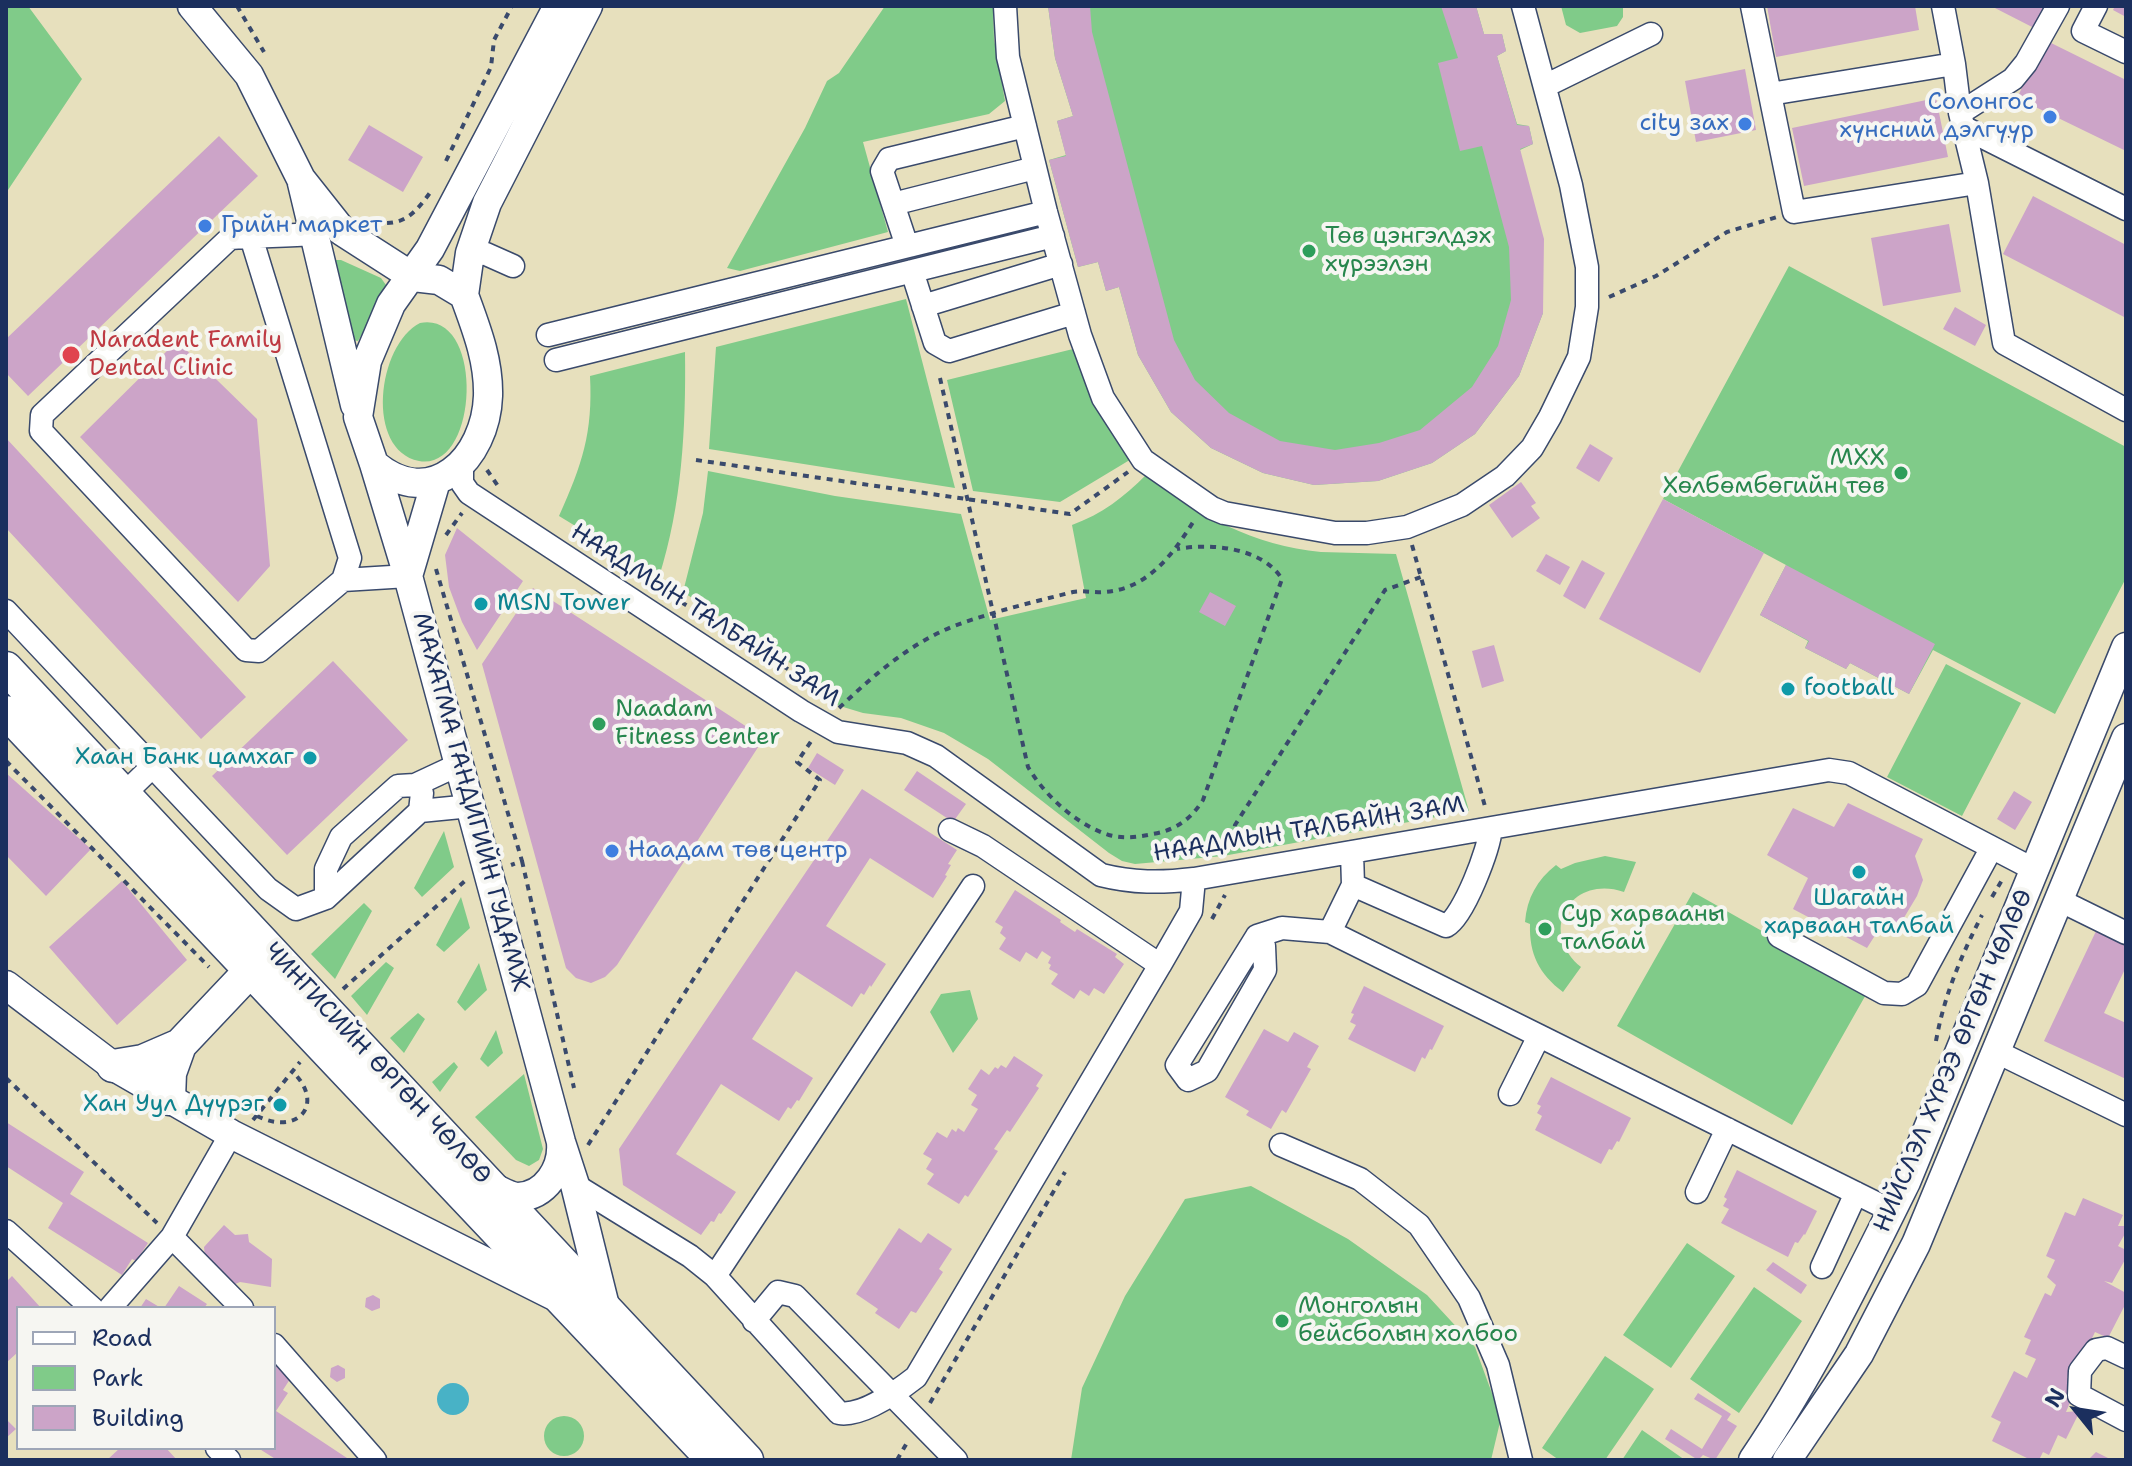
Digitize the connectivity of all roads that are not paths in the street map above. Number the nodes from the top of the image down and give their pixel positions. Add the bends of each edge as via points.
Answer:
1 (192, 6) edge
2 (558, 6) edge
3 (588, 6) edge
4 (1005, 6) edge
5 (1523, 6) edge
6 (1752, 6) edge
7 (1943, 6) edge
8 (2058, 6) edge
9 (2096, 6) edge
10 (1651, 34) dead end
11 (2126, 52) edge
12 (1954, 64) junction
13 (1545, 86) junction
14 (1770, 94) junction
15 (1961, 120) junction
16 (1025, 126) junction
17 (1035, 168) junction
18 (301, 179) junction
19 (1977, 183) junction
20 (893, 204) junction
21 (2126, 209) edge
22 (1046, 212) junction
23 (314, 234) junction
24 (1053, 236) junction
25 (251, 237) junction
26 (907, 246) junction
27 (470, 253) junction
28 (1061, 264) junction
29 (513, 266) dead end
30 (912, 271) junction
31 (413, 277) junction
32 (464, 295) junction
33 (923, 306) junction
34 (1074, 313) junction
35 (548, 335) dead end
36 (556, 360) dead end
37 (2126, 410) edge
38 (358, 417) junction
39 (374, 464) junction
40 (474, 466) junction
41 (436, 481) junction
42 (408, 576) junction
43 (343, 580) junction
44 (10, 623) edge
45 (2126, 647) edge
46 (6, 668) edge
47 (6, 712) edge
48 (2126, 738) edge
49 (460, 764) junction
50 (153, 766) junction
51 (415, 785) junction
52 (124, 794) junction
53 (471, 806) junction
54 (420, 811) junction
55 (1491, 828) junction
56 (950, 830) dead end
57 (1991, 849) junction
58 (1352, 852) junction
59 (2035, 870) junction
60 (1194, 879) junction
61 (1353, 885) junction
62 (973, 886) dead end
63 (326, 898) junction
64 (2059, 900) junction
65 (1330, 932) junction
66 (2126, 933) edge
67 (1257, 936) junction
68 (1779, 936) dead end
69 (1160, 965) junction
70 (243, 979) junction
71 (6, 985) edge
72 (1539, 1036) junction
73 (180, 1045) junction
74 (1997, 1052) junction
75 (113, 1066) junction
76 (1510, 1094) dead end
77 (169, 1099) junction
78 (2126, 1115) edge
79 (1727, 1129) junction
80 (1927, 1131) junction
81 (231, 1134) junction
82 (574, 1144) junction
83 (1281, 1145) dead end
84 (1958, 1145) junction
85 (575, 1185) junction
86 (494, 1188) junction
87 (1697, 1192) dead end
88 (1856, 1193) junction
89 (1892, 1211) junction
90 (6, 1231) edge
91 (172, 1237) junction
92 (1822, 1267) dead end
93 (715, 1276) junction
94 (556, 1297) junction
95 (90, 1306) edge
96 (112, 1306) edge
97 (240, 1306) edge
98 (606, 1310) junction
99 (754, 1321) junction
100 (276, 1347) edge
101 (2126, 1357) edge
102 (894, 1395) junction
103 (2126, 1420) edge
104 (375, 1460) edge
105 (713, 1460) edge
106 (747, 1460) edge
107 (956, 1460) edge
108 (1521, 1460) edge
109 (1753, 1460) edge
110 (1787, 1460) edge

1 - 18 main road via 249,75
2 - 31 main road
3 - 27 main road via 487,203
4 - 16 street via 1008,57
5 - 13 street
6 - 14 street
7 - 12 street
8 - 15 street via 2013,79
9 - 11 street via 2083,31
10 - 13 street
12 - 14 street
12 - 15 street
13 - 34 street via 1582,232 1587,267 1583,337 1573,373 1523,459 1474,498 1407,527 1367,533 1316,531 1233,516 1143,460 1103,398
14 - 19 street via 1794,212
15 - 19 street
15 - 21 street
16 - 17 street
16 - 20 street via 889,159 882,171
17 - 20 street
17 - 22 street
18 - 23 main road
18 - 31 main road via 343,232
19 - 37 street via 2004,343
20 - 26 street
22 - 24 street
22 - 26 street
23 - 25 street
23 - 38 main road
24 - 28 street
24 - 30 street
25 - 43 street via 350,558
25 - 43 street via 230,238 204,261 42,415 41,431 246,650 259,651
26 - 35 street
27 - 29 street
27 - 32 main road
28 - 33 street
28 - 34 street
30 - 33 street
30 - 36 street
31 - 32 main road via 439,280
31 - 38 main road via 398,291 372,346
32 - 40 main road via 485,361 488,394
33 - 34 street via 935,343 949,351
38 - 39 main road
39 - 41 main road via 405,482
39 - 42 main road, МАХАТМА ГАНДИГИЙН ГУДАМЖ
40 - 41 main road
40 - 60 street, НААДМЫН ТАЛБАЙН ЗАМ via 462,483 466,491 823,725 907,743 936,756 1101,875 1131,882
41 - 42 main road
42 - 43 street
42 - 49 main road, МАХАТМА ГАНДИГИЙН ГУДАМЖ
44 - 50 street
45 - 59 main road, НИЙСЛЭЛ ХҮРЭЭ ӨРГӨН ЧӨЛӨӨ
46 - 52 highway, ЧИНГИСИЙН ӨРГӨН ЧӨЛӨӨ
47 - 70 highway, ЧИНГИСИЙН ӨРГӨН ЧӨЛӨӨ
48 - 64 main road, НИЙСЛЭЛ ХҮРЭЭ ӨРГӨН ЧӨЛӨӨ
49 - 51 street
49 - 53 main road, МАХАТМА ГАНДИГИЙН ГУДАМЖ
50 - 52 street
50 - 63 street via 268,889 296,909
51 - 54 street via 422,793
51 - 63 street via 398,786 341,837 326,869
52 - 86 highway, ЧИНГИСИЙН ӨРГӨН ЧӨЛӨӨ
53 - 54 street
53 - 82 main road, МАХАТМА ГАНДИГИЙН ГУДАМЖ
54 - 63 street
55 - 57 street, НААДМЫН ТАЛБАЙН ЗАМ via 1829,770 1849,773
55 - 58 street, НААДМЫН ТАЛБАЙН ЗАМ
55 - 61 street via 1477,874 1454,922 1446,926
56 - 69 street via 983,846
57 - 59 street, НААДМЫН ТАЛБАЙН ЗАМ
57 - 68 street via 1917,985 1902,994 1884,993
58 - 60 street, НААДМЫН ТАЛБАЙН ЗАМ
58 - 61 street
59 - 80 main road, НИЙСЛЭЛ ХҮРЭЭ ӨРГӨН ЧӨЛӨӨ
60 - 69 street via 1191,911
61 - 65 street
62 - 93 street
64 - 66 street
64 - 74 main road, НИЙСЛЭЛ ХҮРЭЭ ӨРГӨН ЧӨЛӨӨ
65 - 67 street via 1282,928
65 - 72 street
67 - 67 street via 1177,1065 1188,1080 1207,1071 1265,970 1264,946
69 - 102 street via 916,1377
70 - 73 highway
70 - 94 highway, ЧИНГИСИЙН ӨРГӨН ЧӨЛӨӨ
71 - 75 main road
72 - 76 street
72 - 79 street
73 - 75 highway via 143,1061
73 - 77 highway via 170,1073
74 - 78 street
74 - 84 main road, НИЙСЛЭЛ ХҮРЭЭ ӨРГӨН ЧӨЛӨӨ
75 - 77 main road
77 - 81 main road
79 - 87 street
79 - 88 street
80 - 84 main road
80 - 89 main road, НИЙСЛЭЛ ХҮРЭЭ ӨРГӨН ЧӨЛӨӨ
81 - 91 street
81 - 94 main road
82 - 85 main road, МАХАТМА ГАНДИГИЙН ГУДАМЖ
82 - 86 main road via 562,1152 551,1180 532,1193 516,1197
83 - 108 street via 1360,1179 1419,1225 1469,1298 1498,1365
84 - 110 main road, НИЙСЛЭЛ ХҮРЭЭ ӨРГӨН ЧӨЛӨӨ via 1916,1244 1859,1354
85 - 93 street
85 - 98 main road, МАХАТМА ГАНДИГИЙН ГУДАМЖ
86 - 98 highway, ЧИНГИСИЙН ӨРГӨН ЧӨЛӨӨ
88 - 89 street
88 - 92 street
89 - 109 main road, НИЙСЛЭЛ ХҮРЭЭ ӨРГӨН ЧӨЛӨӨ via 1787,1409
90 - 95 street
91 - 96 street
91 - 97 street
93 - 99 street
94 - 105 highway, ЧИНГИСИЙН ӨРГӨН ЧӨЛӨӨ
98 - 106 highway, ЧИНГИСИЙН ӨРГӨН ЧӨЛӨӨ
99 - 102 street via 839,1413 851,1415
99 - 102 street via 778,1292 795,1296
100 - 104 street
101 - 103 street via 2107,1348 2096,1350 2080,1371 2079,1395
102 - 107 street

